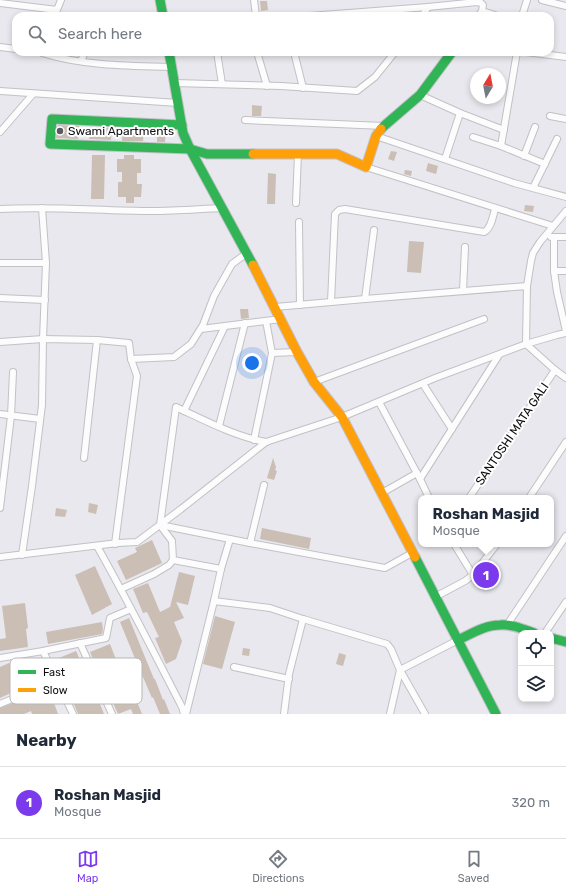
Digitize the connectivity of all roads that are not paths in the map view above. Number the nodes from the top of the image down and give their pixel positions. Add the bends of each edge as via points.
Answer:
1 (61, 0) edge
2 (160, 0) edge
3 (254, 0) edge
4 (527, 0) edge
5 (542, 0) edge
6 (482, 2) edge
7 (0, 3) edge
8 (566, 6) edge
9 (428, 7) junction
10 (50, 12) edge
11 (56, 12) edge
12 (162, 12) edge
13 (256, 12) edge
14 (362, 12) edge
15 (425, 12) edge
16 (480, 12) edge
17 (523, 12) edge
18 (0, 47) edge
19 (12, 48) edge
20 (53, 56) edge
21 (83, 56) edge
22 (170, 56) edge
23 (218, 56) edge
24 (258, 56) edge
25 (295, 56) edge
26 (392, 56) edge
27 (449, 56) edge
28 (516, 56) edge
29 (554, 56) edge
30 (566, 57) edge
31 (81, 61) junction
32 (172, 68) junction
33 (174, 83) junction
34 (222, 84) junction
35 (267, 86) junction
36 (303, 88) junction
37 (0, 91) edge
38 (33, 94) junction
39 (420, 95) junction
40 (178, 103) junction
41 (460, 113) junction
42 (550, 116) dead end
43 (566, 119) edge
44 (245, 120) dead end
45 (182, 125) junction
46 (384, 126) junction
47 (535, 127) dead end
48 (504, 130) junction
49 (0, 132) edge
50 (376, 136) junction
51 (473, 137) dead end
52 (557, 139) dead end
53 (502, 146) junction
54 (190, 149) junction
55 (298, 154) junction
56 (524, 156) junction
57 (445, 159) junction
58 (545, 164) junction
59 (366, 167) junction
60 (534, 188) junction
61 (566, 197) edge
62 (296, 203) dead end
63 (42, 208) junction
64 (223, 208) junction
65 (0, 209) edge
66 (495, 209) junction
67 (566, 212) edge
68 (299, 222) dead end
69 (553, 226) junction
70 (374, 230) dead end
71 (546, 236) junction
72 (554, 237) junction
73 (566, 237) edge
74 (465, 247) dead end
75 (247, 253) junction
76 (0, 262) edge
77 (46, 263) junction
78 (554, 271) junction
79 (566, 271) edge
80 (527, 286) junction
81 (463, 291) junction
82 (0, 298) edge
83 (365, 299) junction
84 (45, 300) junction
85 (331, 302) junction
86 (300, 305) junction
87 (275, 307) junction
88 (281, 319) junction
89 (484, 319) dead end
90 (266, 321) junction
91 (245, 323) junction
92 (225, 326) junction
93 (201, 329) junction
94 (566, 332) edge
95 (43, 339) junction
96 (96, 340) junction
97 (0, 342) edge
98 (526, 344) junction
99 (297, 352) junction
100 (272, 353) junction
101 (499, 355) junction
102 (131, 359) junction
103 (555, 370) junction
104 (13, 372) dead end
105 (566, 378) edge
106 (314, 382) junction
107 (423, 384) junction
108 (379, 402) junction
109 (184, 411) junction
110 (0, 414) edge
111 (11, 416) junction
112 (342, 417) junction
113 (40, 420) junction
114 (219, 426) junction
115 (452, 429) junction
116 (254, 440) junction
117 (266, 442) junction
118 (566, 442) edge
119 (84, 458) dead end
120 (418, 476) junction
121 (264, 485) dead end
122 (382, 493) junction
123 (428, 495) edge
124 (471, 495) edge
125 (531, 495) edge
126 (0, 508) edge
127 (160, 524) junction
128 (566, 536) edge
129 (230, 539) junction
130 (115, 544) junction
131 (250, 544) junction
132 (97, 546) junction
133 (456, 547) edge
134 (495, 547) edge
135 (412, 554) junction
136 (22, 555) junction
137 (0, 557) edge
138 (173, 560) junction
139 (221, 569) junction
140 (473, 575) junction
141 (121, 589) junction
142 (435, 597) junction
143 (214, 601) junction
144 (566, 602) edge
145 (131, 609) junction
146 (303, 619) junction
147 (506, 624) junction
148 (525, 630) edge
149 (547, 630) edge
150 (554, 639) edge
151 (458, 640) junction
152 (566, 642) edge
153 (80, 643) junction
154 (43, 651) junction
155 (0, 658) edge
156 (47, 658) edge
157 (87, 658) edge
158 (234, 667) dead end
159 (400, 670) junction
160 (289, 679) junction
161 (10, 700) edge
162 (0, 704) edge
163 (69, 704) edge
164 (107, 704) edge
165 (73, 714) edge
166 (112, 714) edge
167 (185, 714) edge
168 (284, 714) edge
169 (390, 714) edge
170 (425, 714) edge
171 (496, 714) edge

1 - 11 street
2 - 12 street
3 - 13 street
4 - 17 street
5 - 8 street
6 - 9 street
6 - 16 street
7 - 10 street
9 - 14 street
9 - 15 street
18 - 19 street
20 - 31 street
21 - 31 street
22 - 32 street
23 - 34 street
24 - 35 street
25 - 36 street
26 - 36 street via 375,77 357,91
27 - 39 street
28 - 48 street
29 - 30 street
31 - 32 street via 105,65
32 - 33 street
33 - 34 street
33 - 40 street
34 - 35 street
35 - 36 street
37 - 38 street
38 - 40 street
38 - 49 street
39 - 41 street
39 - 46 street
40 - 45 street
41 - 48 street
41 - 57 street
42 - 43 street
44 - 46 street
45 - 54 street
45 - 54 street via 52,119 50,144
46 - 50 street
47 - 56 street
48 - 53 street
50 - 57 street
50 - 59 street
51 - 53 street
52 - 58 street
53 - 56 street
54 - 55 street via 208,154
54 - 64 street
55 - 59 street via 337,154
55 - 62 street
56 - 58 street
57 - 60 street
58 - 60 street
59 - 66 street
60 - 61 street
63 - 64 street via 153,211
63 - 65 street
63 - 77 street
64 - 75 street
66 - 69 street
66 - 85 street via 489,228 484,232 339,210 334,220
67 - 69 street
68 - 86 street
69 - 71 street
70 - 83 street
71 - 72 street
71 - 80 street via 533,253
72 - 73 street
72 - 78 street
74 - 81 street
75 - 87 street
75 - 93 street via 232,264 214,296
76 - 77 street
77 - 84 street
78 - 79 street
78 - 94 street
80 - 81 street
80 - 98 street
81 - 83 street
82 - 84 street
83 - 85 street
84 - 95 street
85 - 86 street
86 - 87 street
87 - 88 street
88 - 90 street
88 - 99 street
89 - 106 street
90 - 91 street
90 - 100 street
91 - 92 street
91 - 114 street
92 - 93 street
92 - 109 street
93 - 102 street via 191,344 174,357
94 - 98 street
95 - 96 street
95 - 97 street
95 - 113 street
96 - 102 street via 129,343
96 - 119 street
98 - 101 street
98 - 103 street
99 - 100 street
99 - 106 street
100 - 116 street
101 - 107 street
101 - 115 street
102 - 130 street via 137,376
103 - 105 street
103 - 124 street, SANTOSHI MATA GALI
104 - 111 street
106 - 112 street
107 - 108 street
107 - 115 street
108 - 112 street
108 - 120 street
109 - 114 street
109 - 127 street via 176,408
110 - 111 street
111 - 113 street
111 - 126 street
112 - 117 street
112 - 122 street
113 - 136 street
114 - 116 street
115 - 120 street
116 - 117 street
117 - 127 street
118 - 125 street
120 - 122 street
120 - 123 street
121 - 131 street
122 - 135 street
127 - 129 street
127 - 130 street via 137,542
127 - 138 street via 172,541
128 - 147 street
129 - 131 street
129 - 139 street
130 - 132 street
131 - 135 street via 385,568
132 - 136 street
132 - 141 street
133 - 140 street
134 - 140 street
135 - 142 street
136 - 137 street
138 - 139 street
138 - 141 street via 159,571
139 - 143 street
140 - 142 street
141 - 145 street
142 - 151 street
143 - 146 street via 270,608
143 - 167 street
144 - 149 street
145 - 153 street via 110,618 106,638
145 - 167 street
146 - 159 street via 387,644
146 - 160 street
147 - 148 street
147 - 151 street via 490,626
150 - 152 street
151 - 159 street
151 - 171 street
153 - 154 street
153 - 157 street
154 - 155 street
154 - 156 street
158 - 160 street
159 - 169 street
159 - 170 street
160 - 168 street
161 - 162 street
163 - 165 street
164 - 166 street

